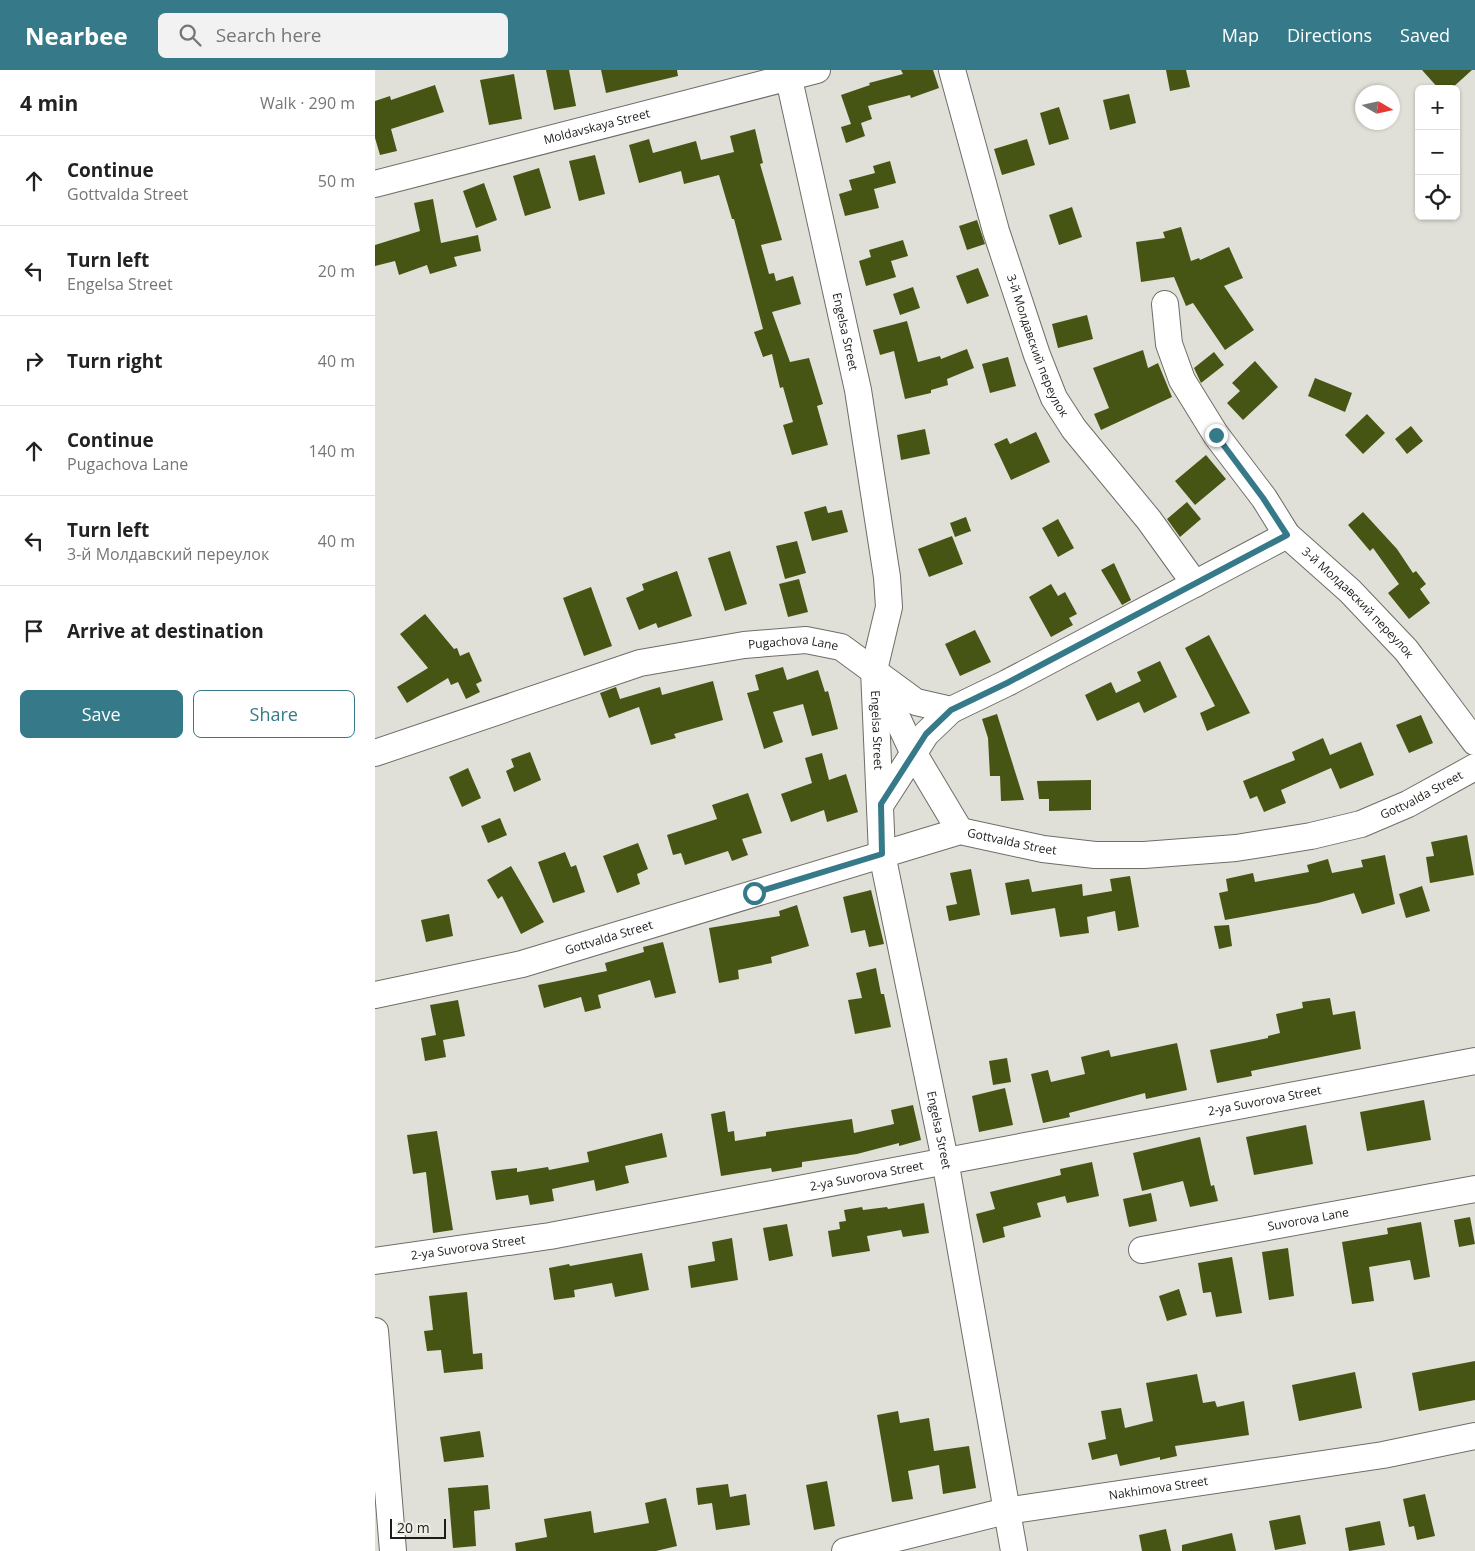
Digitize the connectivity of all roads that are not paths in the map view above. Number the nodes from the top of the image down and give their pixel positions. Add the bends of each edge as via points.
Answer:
1 (817, 70) edge
2 (952, 70) edge
3 (787, 73) edge
4 (375, 184) edge
5 (1165, 304) dead end
6 (1287, 535) junction
7 (1195, 584) junction
8 (874, 670) junction
9 (951, 710) junction
10 (1475, 742) edge
11 (375, 753) edge
12 (915, 754) junction
13 (1475, 767) edge
14 (881, 804) junction
15 (960, 831) junction
16 (882, 854) junction
17 (375, 994) edge
18 (1475, 1061) edge
19 (945, 1160) junction
20 (1475, 1189) edge
21 (1142, 1250) dead end
22 (375, 1261) edge
23 (375, 1331) edge
24 (1475, 1436) edge
25 (1006, 1511) junction
26 (393, 1551) edge
27 (845, 1551) edge
28 (1014, 1551) edge

1 - 3 street, Moldavskaya Street
2 - 7 street, 3-й Молдавский переулок via 996,232 1054,398 1074,429 1149,520
3 - 4 street, Moldavskaya Street
3 - 8 street, Engelsa Street via 858,390 887,577 889,606
5 - 6 street, 3-й Молдавский переулок via 1169,344 1183,380 1216,435
6 - 7 street
6 - 10 street, 3-й Молдавский переулок via 1350,591 1406,650
7 - 9 street
8 - 9 street, Pugachova Lane via 916,702
8 - 11 street, Pugachova Lane via 841,647 806,640 744,645 639,663
8 - 12 street
8 - 14 street, Engelsa Street
9 - 12 street via 926,734
12 - 14 street
12 - 15 street
13 - 15 street, Gottvalda Street via 1409,804 1361,824 1236,848 1095,855 1043,849
14 - 16 street, Engelsa Street
15 - 16 street, Gottvalda Street
16 - 17 street, Gottvalda Street via 522,964
16 - 19 street, Engelsa Street
18 - 19 street, 2-ya Suvorova Street
19 - 22 street, 2-ya Suvorova Street via 550,1236
19 - 25 street, Engelsa Street
20 - 21 street, Suvorova Lane
23 - 26 street
24 - 25 street, Nakhimova Street via 1383,1455
25 - 27 street, Nakhimova Street
25 - 28 street, Engelsa Street

